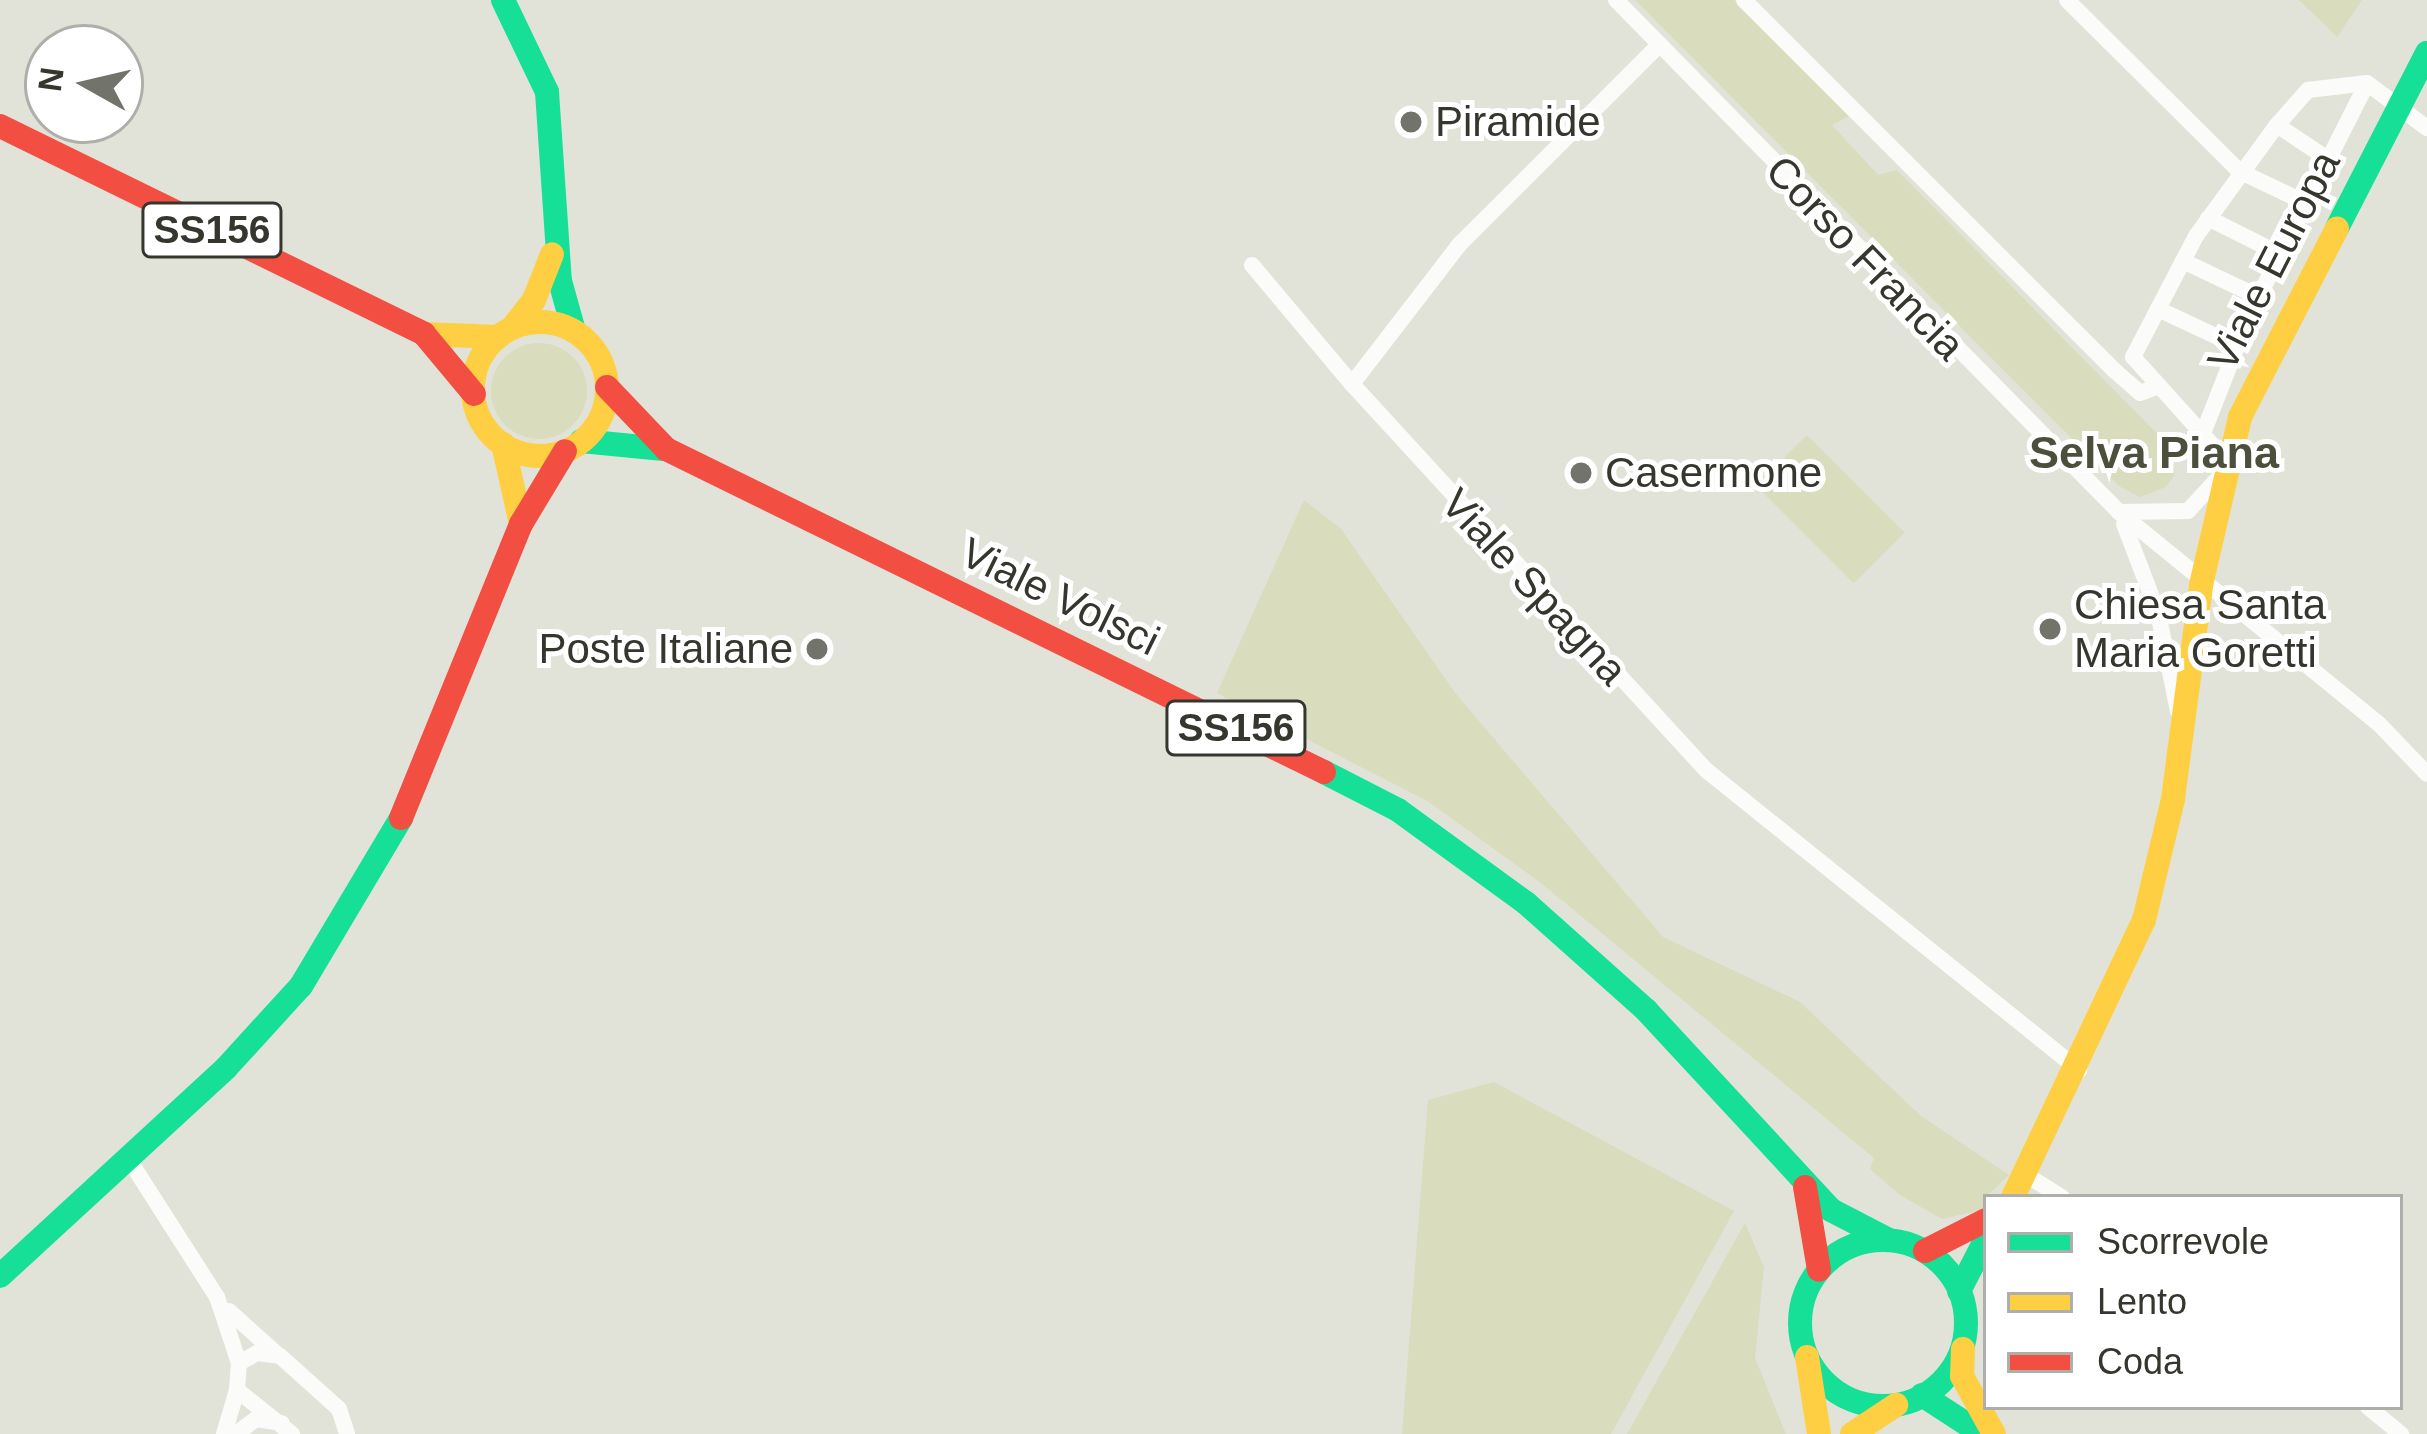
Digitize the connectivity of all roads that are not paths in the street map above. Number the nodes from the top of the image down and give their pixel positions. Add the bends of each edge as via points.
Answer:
1 (502, 0) edge
2 (1616, 0) edge
3 (1744, 0) edge
4 (2067, 0) edge
5 (1658, 46) junction
6 (2427, 53) edge
7 (2367, 83) junction
8 (2400, 103) junction
9 (2277, 125) junction
10 (0, 126) edge
11 (2427, 128) edge
12 (2329, 160) junction
13 (2239, 171) junction
14 (2306, 203) junction
15 (2208, 218) junction
16 (556, 241) junction
17 (2280, 254) junction
18 (2183, 261) junction
19 (1252, 265) dead end
20 (2259, 297) junction
21 (2158, 309) junction
22 (574, 331) junction
23 (505, 332) junction
24 (424, 334) junction
25 (2237, 346) junction
26 (1352, 384) junction
27 (607, 387) junction
28 (2156, 387) junction
29 (474, 394) junction
30 (2200, 441) junction
31 (503, 444) junction
32 (573, 446) junction
33 (666, 449) junction
34 (2225, 466) junction
35 (2119, 512) junction
36 (521, 524) junction
37 (2201, 585) junction
38 (2183, 742) junction
39 (2427, 774) edge
40 (2079, 1070) junction
41 (128, 1158) junction
42 (2029, 1176) junction
43 (1802, 1180) junction
44 (2015, 1194) edge
45 (2057, 1194) edge
46 (1983, 1222) edge
47 (1889, 1240) junction
48 (1983, 1245) edge
49 (1925, 1251) junction
50 (1819, 1270) junction
51 (0, 1276) edge
52 (1959, 1292) junction
53 (217, 1297) junction
54 (1965, 1331) junction
55 (280, 1356) junction
56 (1807, 1357) junction
57 (239, 1363) junction
58 (237, 1390) junction
59 (1922, 1396) junction
60 (1896, 1405) junction
61 (2372, 1410) edge
62 (287, 1429) edge
63 (224, 1434) edge
64 (236, 1434) edge
65 (347, 1434) edge
66 (1819, 1434) edge
67 (1852, 1434) edge
68 (1982, 1434) edge
69 (1994, 1434) edge
70 (2401, 1434) edge

1 - 16 main road via 547,92
2 - 5 street, Corso Francia
3 - 28 street via 2115,371 2140,393
4 - 13 street
5 - 26 street via 1459,245
5 - 35 street, Corso Francia
6 - 8 main road, Viale Europa
7 - 8 street
7 - 9 street via 2308,90
7 - 12 street
8 - 11 street
8 - 34 main road, Viale Europa via 2262,363
9 - 12 street
9 - 13 street
10 - 24 main road, SS156
12 - 14 street
13 - 14 street
13 - 15 street
14 - 17 street
15 - 17 street
15 - 18 street
16 - 22 main road
16 - 23 main road via 541,287
17 - 20 street
18 - 20 street
18 - 21 street
19 - 26 street, Viale Spagna
20 - 25 street
21 - 25 street
21 - 28 street via 2133,357
22 - 23 main road, SS156 via 550,322
22 - 27 main road, SS156 via 596,351
23 - 24 main road, SS156
23 - 29 main road via 477,368
24 - 29 main road, SS156
25 - 30 street
26 - 40 street, Viale Spagna via 1706,770
27 - 32 main road via 600,417
27 - 33 main road, Viale Volsci / SS156
28 - 30 street
29 - 31 main road, SS156 via 480,418
30 - 34 street
31 - 32 main road, SS156 via 533,455
31 - 36 main road
32 - 33 main road, Viale Volsci / SS156
32 - 36 main road
33 - 43 main road, Viale Volsci / SS156 via 1398,810 1526,903 1741,1105
34 - 35 street via 2188,511
34 - 37 main road, Viale Europa
35 - 37 street, Corso Francia
35 - 38 street via 2158,613
36 - 41 main road via 411,801 301,986
37 - 38 main road, Viale Europa
37 - 39 street via 2379,724
38 - 40 main road, Viale Europa via 2144,920
40 - 42 main road, Viale Europa
41 - 51 main road
41 - 53 street
42 - 44 main road, Viale Europa
42 - 45 street
43 - 47 main road, SS156 via 1852,1225
43 - 50 main road, SS156
46 - 49 main road
47 - 49 main road, SS156
47 - 50 main road via 1850,1246
48 - 52 main road
49 - 52 main road
50 - 56 main road, SS156 via 1801,1312
52 - 54 main road
53 - 55 street
53 - 57 street
54 - 59 main road via 1952,1369
54 - 69 main road via 1962,1376
55 - 57 street via 257,1352
55 - 65 street via 339,1409
56 - 60 main road via 1843,1396
56 - 66 main road
57 - 58 street
58 - 62 street
58 - 63 street
59 - 60 main road
59 - 68 main road via 1953,1408
60 - 67 main road
61 - 70 street
62 - 64 street via 256,1419

